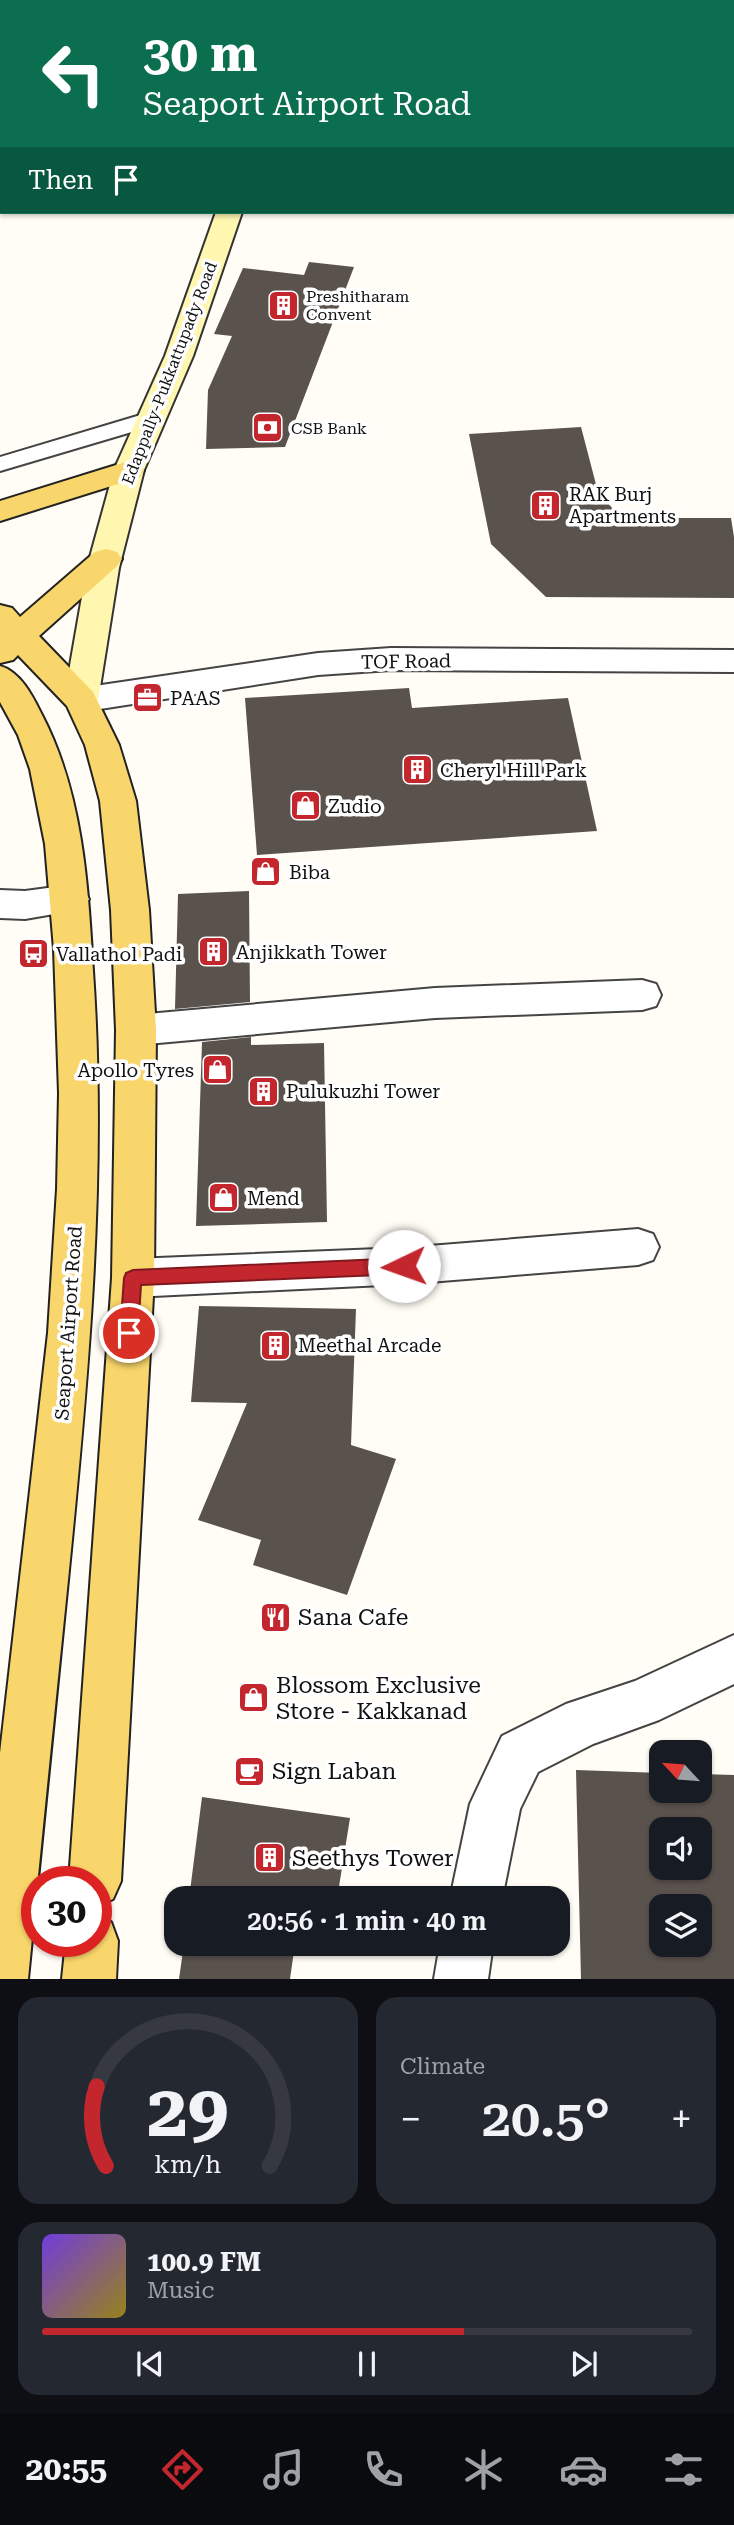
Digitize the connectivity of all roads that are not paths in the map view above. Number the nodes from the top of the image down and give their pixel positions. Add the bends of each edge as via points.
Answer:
1 (228, 214) edge
2 (154, 418) junction
3 (0, 464) edge
4 (129, 470) junction
5 (0, 512) edge
6 (106, 559) junction
7 (6, 635) edge
8 (734, 661) edge
9 (0, 678) edge
10 (81, 700) junction
11 (30, 725) junction
12 (70, 899) junction
13 (0, 904) edge
14 (642, 995) dead end
15 (136, 1030) junction
16 (638, 1247) dead end
17 (133, 1278) junction
18 (734, 1659) edge
19 (96, 1866) edge
20 (479, 1886) edge
21 (465, 1956) edge
22 (91, 1957) edge
23 (1, 1979) edge
24 (89, 1979) edge
25 (461, 1979) edge

1 - 2 main road, Edappally-Pukkattupady Road
2 - 3 lane
2 - 4 main road, Edappally-Pukkattupady Road
4 - 5 main road
4 - 6 main road, Edappally-Pukkattupady Road
6 - 7 main road
6 - 10 main road, Edappally-Pukkattupady Road
7 - 10 main road
8 - 10 street, TOF Road via 391,659 279,670
9 - 11 main road, Seaport Airport Road
10 - 11 main road
10 - 15 main road via 102,745 118,801
11 - 12 main road, Seaport Airport Road via 58,814
12 - 13 street
12 - 23 main road, Seaport Airport Road via 78,1028 78,1169 70,1333
14 - 15 street via 435,1003
15 - 17 main road
16 - 17 street via 404,1266
17 - 19 main road
18 - 20 street via 520,1754 495,1804
21 - 25 street
22 - 24 main road

